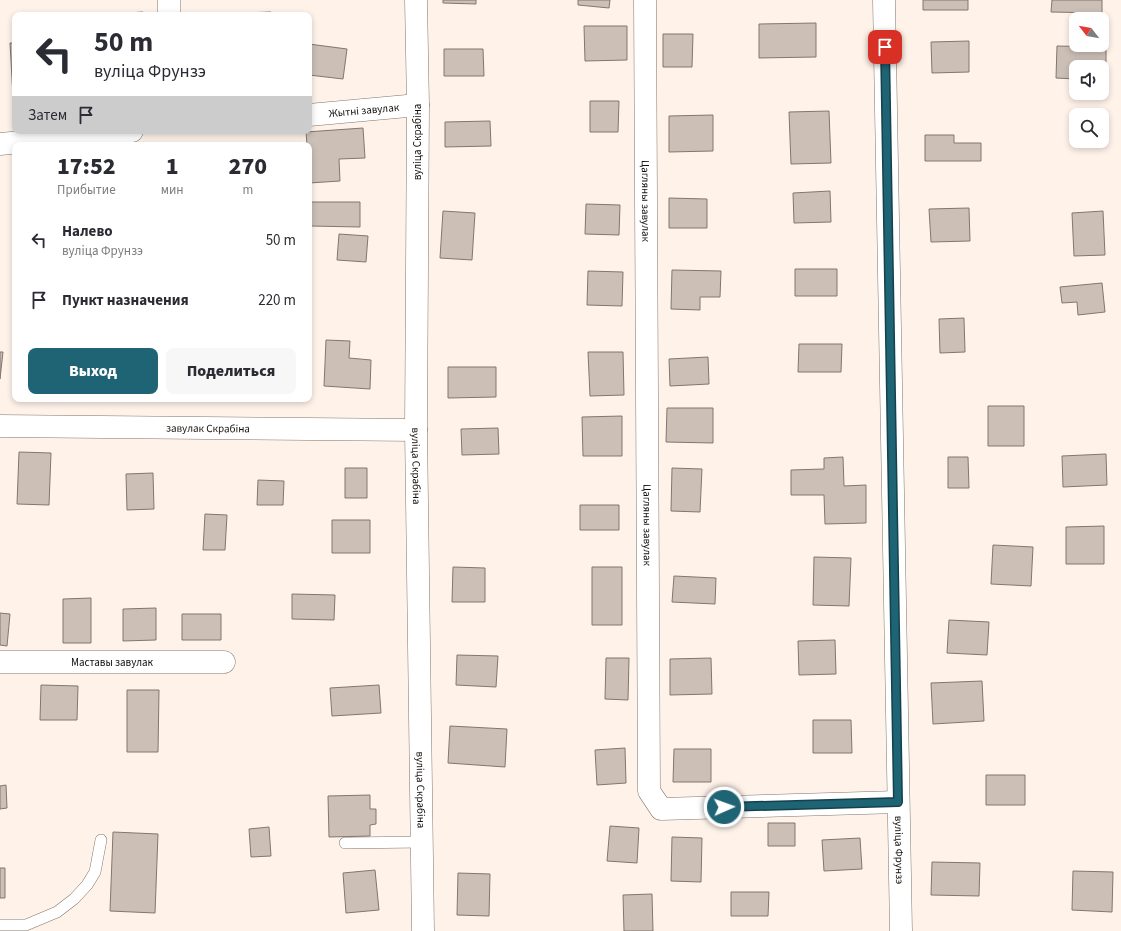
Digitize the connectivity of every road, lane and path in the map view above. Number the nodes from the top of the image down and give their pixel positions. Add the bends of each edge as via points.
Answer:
1 (169, 0) edge
2 (416, 0) edge
3 (645, 0) edge
4 (884, 0) edge
5 (169, 12) edge
6 (418, 105) junction
7 (312, 115) edge
8 (102, 134) edge
9 (20, 142) edge
10 (12, 143) edge
11 (0, 144) edge
12 (0, 426) edge
13 (416, 430) junction
14 (0, 662) edge
15 (224, 662) dead end
16 (898, 802) junction
17 (101, 840) dead end
18 (422, 842) junction
19 (345, 843) dead end
20 (0, 925) edge
21 (424, 931) edge
22 (901, 931) edge

1 - 5 street
2 - 6 street, вуліца Скрабіна
3 - 16 street, Цагляны завулак via 649,791 661,809
4 - 16 street, вуліца Фрунзэ
6 - 7 street, Жытні завулак
6 - 13 street, вуліца Скрабіна
8 - 9 street
10 - 11 street
12 - 13 street, завулак Скрабіна
13 - 18 street, вуліца Скрабіна
14 - 15 street, Маставы завулак
16 - 22 street, вуліца Фрунзэ
17 - 20 lane via 95,872 74,899 57,912 26,925
18 - 19 lane
18 - 21 street, вуліца Скрабіна

